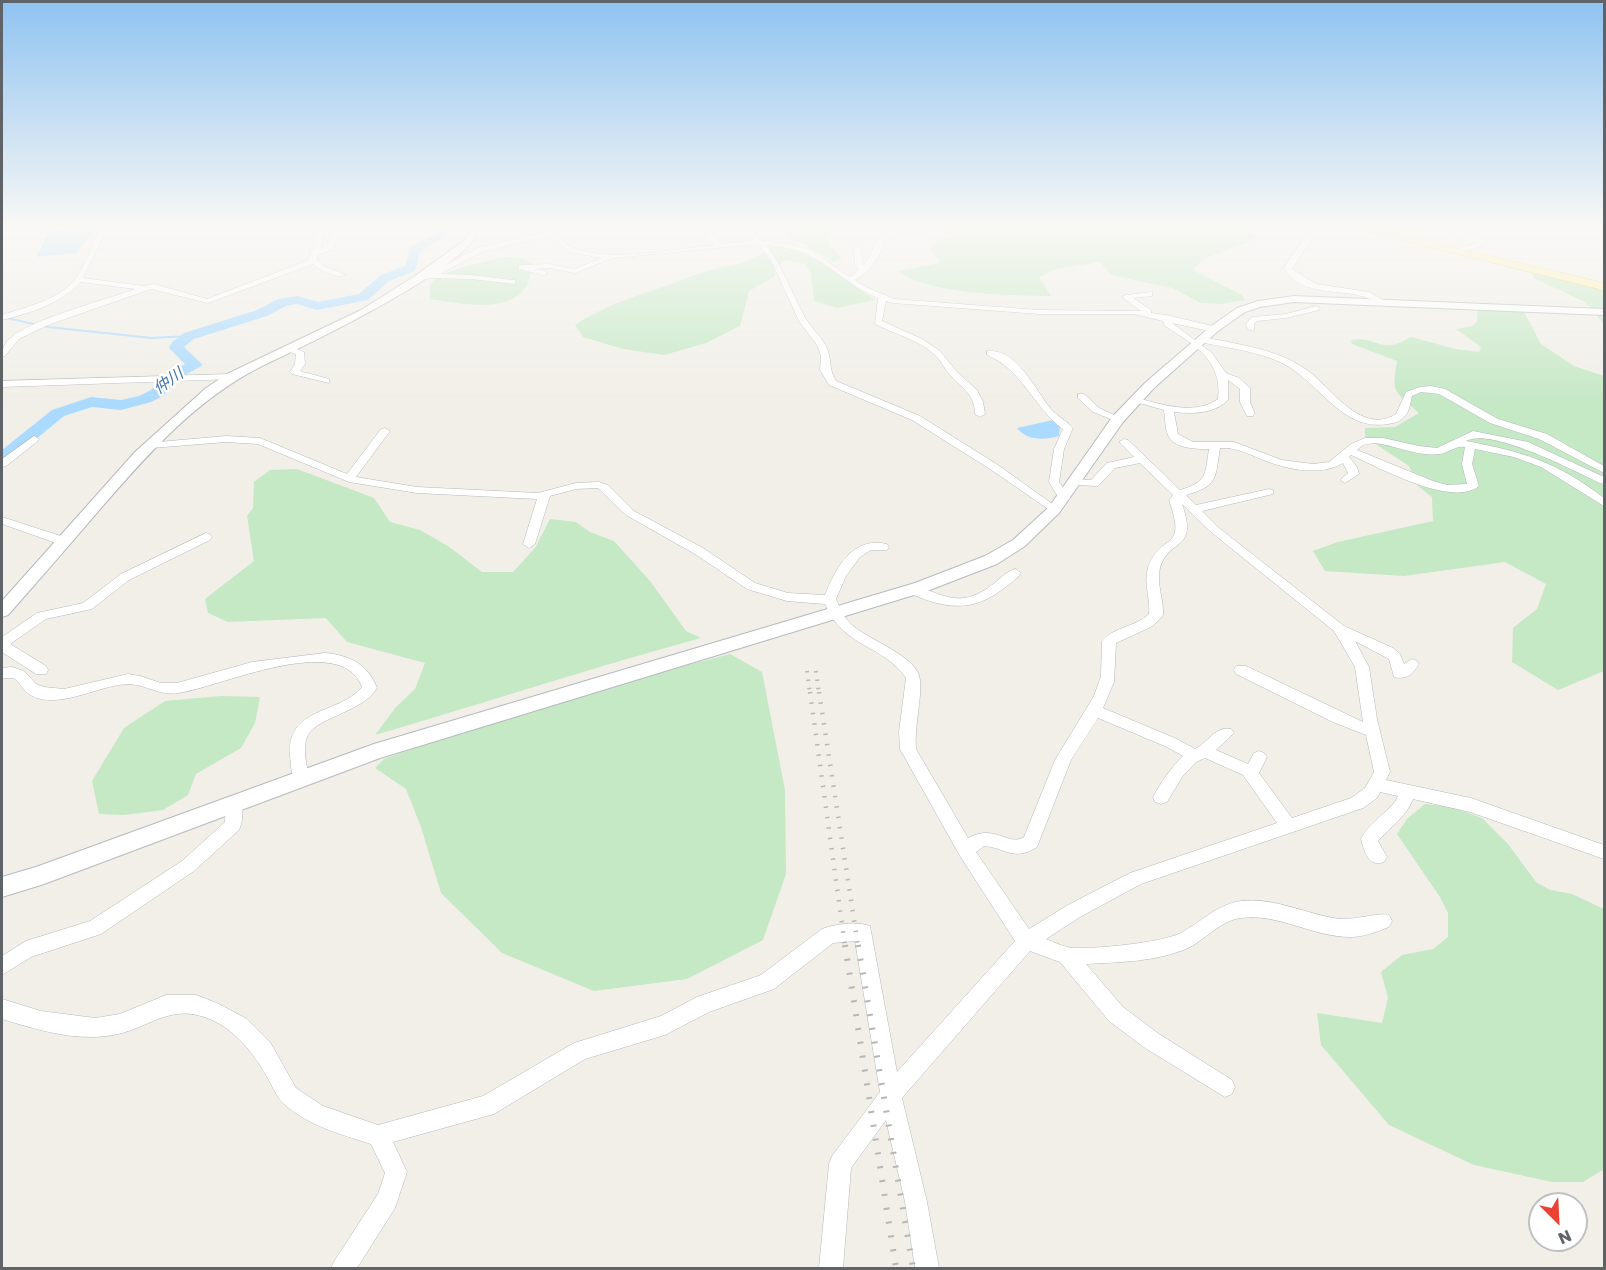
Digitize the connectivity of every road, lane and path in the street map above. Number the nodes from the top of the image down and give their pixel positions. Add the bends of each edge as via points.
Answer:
1 (71, 286) edge
2 (131, 286) edge
3 (153, 286) edge
4 (155, 286) edge
5 (248, 286) edge
6 (410, 286) edge
7 (786, 286) edge
8 (862, 286) edge
9 (1314, 286) edge
10 (144, 288) junction
11 (1149, 294) dead end
12 (882, 298) junction
13 (196, 300) junction
14 (1280, 300) junction
15 (1380, 302) junction
16 (184, 306) dead end
17 (1316, 308) dead end
18 (1605, 312) edge
19 (1150, 314) junction
20 (1293, 314) junction
21 (1166, 317) junction
22 (2, 318) edge
23 (1251, 329) dead end
24 (1205, 338) junction
25 (3, 350) edge
26 (290, 350) junction
27 (990, 353) dead end
28 (1223, 375) junction
29 (231, 377) junction
30 (326, 381) dead end
31 (2, 384) edge
32 (1081, 396) dead end
33 (1134, 400) junction
34 (1169, 408) junction
35 (980, 414) dead end
36 (1250, 414) dead end
37 (1118, 419) junction
38 (386, 431) dead end
39 (34, 438) dead end
40 (1124, 442) dead end
41 (1459, 442) junction
42 (151, 445) junction
43 (1215, 445) junction
44 (1471, 445) junction
45 (1347, 454) junction
46 (1142, 459) junction
47 (2, 465) edge
48 (1605, 470) edge
49 (349, 478) junction
50 (1345, 480) dead end
51 (1605, 481) edge
52 (1075, 482) junction
53 (1269, 492) dead end
54 (545, 494) junction
55 (1179, 494) junction
56 (1605, 503) edge
57 (1059, 504) junction
58 (1193, 509) junction
59 (2, 520) edge
60 (206, 537) dead end
61 (63, 541) junction
62 (529, 544) dead end
63 (883, 547) dead end
64 (1015, 573) dead end
65 (912, 589) junction
66 (833, 606) junction
67 (2, 611) edge
68 (1339, 628) junction
69 (2, 644) edge
70 (1412, 664) dead end
71 (41, 670) dead end
72 (1241, 670) dead end
73 (2, 673) edge
74 (1094, 710) junction
75 (1372, 731) junction
76 (1226, 733) dead end
77 (1200, 753) junction
78 (1260, 757) dead end
79 (1249, 771) junction
80 (300, 778) junction
81 (1377, 784) junction
82 (1408, 792) junction
83 (1161, 797) dead end
84 (234, 802) junction
85 (1289, 827) junction
86 (966, 851) junction
87 (1605, 852) edge
88 (1378, 857) dead end
89 (2, 887) edge
90 (1383, 921) dead end
91 (1027, 941) junction
92 (1068, 957) junction
93 (2, 966) edge
94 (2, 1009) edge
95 (1225, 1087) dead end
96 (891, 1095) junction
97 (378, 1136) junction
98 (343, 1269) edge
99 (831, 1269) edge
100 (927, 1269) edge

1 - 22 street via 62,294
2 - 10 street
3 - 10 street
4 - 13 street
5 - 13 street via 218,299
6 - 26 street
7 - 57 street via 802,321 821,345 825,370 832,383 916,418
8 - 12 street
9 - 15 street via 1368,294
10 - 25 street via 51,321 16,337
11 - 19 street via 1126,297
12 - 19 street via 1002,310
12 - 35 street via 878,322 921,342 945,359 951,371 971,388
13 - 16 street
14 - 15 street
14 - 20 street
14 - 24 street via 1248,307
15 - 18 street
17 - 20 street
19 - 21 street
20 - 23 street via 1255,319
21 - 24 street
21 - 24 street via 1168,324
24 - 28 street
24 - 33 street
24 - 48 street via 1261,351 1292,364 1362,420 1383,422 1398,418 1409,394 1439,391 1493,421 1539,435
26 - 29 street
26 - 30 street via 300,352 296,372
27 - 57 street via 1009,362 1047,411 1068,428 1059,449 1054,482
28 - 34 street via 1224,396 1217,406
28 - 36 street via 1245,388
29 - 31 street
29 - 42 street via 195,403
32 - 37 street via 1096,410
33 - 34 street
33 - 37 street
34 - 43 street via 1176,439 1188,445
37 - 52 street
38 - 49 street
39 - 47 street
40 - 46 street
41 - 44 street
41 - 45 street via 1436,452 1370,441 1358,444
41 - 51 street via 1465,435 1473,434 1520,442
42 - 49 street via 226,439 260,441
42 - 61 street
43 - 45 street via 1244,447 1297,465 1325,466
43 - 55 street via 1210,476 1202,487
44 - 45 street via 1467,464 1473,486 1461,489 1432,484
44 - 56 street via 1539,462
45 - 50 street via 1354,474
46 - 52 street via 1111,465 1094,484
46 - 55 street
49 - 54 street via 417,490
52 - 57 street
53 - 58 street
54 - 62 street
54 - 66 street via 599,485 630,513 699,551 751,586
55 - 58 street
55 - 74 street via 1175,500 1183,532 1155,566 1152,578 1156,615 1149,623 1109,641 1108,678
57 - 65 street via 1019,543 991,560
58 - 68 street
59 - 61 street
60 - 69 street via 125,577 87,606 42,616
61 - 67 street
63 - 66 street via 868,547 855,555 840,575
64 - 65 street via 973,603 930,598
65 - 66 street
66 - 80 street
66 - 86 street via 856,637 909,670 913,678 908,749
68 - 70 street via 1394,655 1400,673
68 - 75 street via 1362,667
69 - 71 street
72 - 75 street via 1270,681 1346,723
73 - 80 street via 18,673 31,688 51,695 82,692 132,679 167,689 270,664 333,658 358,668 370,688 366,694 352,705 306,726 300,735
74 - 77 street
74 - 86 street via 1064,759 1031,842 1015,848 982,839
75 - 81 street via 1382,772
76 - 77 street
77 - 79 street
77 - 83 street via 1176,773
78 - 79 street via 1256,767
79 - 85 street
80 - 84 street
81 - 82 street
81 - 85 street via 1357,803
82 - 87 street via 1471,805
82 - 88 street via 1402,807 1369,839
84 - 89 street
84 - 93 street via 233,825 188,866 94,928 26,950
85 - 91 street via 1136,878
86 - 91 street
90 - 92 street via 1365,929 1348,929 1242,909 1178,943
91 - 92 street
91 - 96 street
92 - 95 street via 1116,1014
94 - 97 street via 41,1021 95,1028 120,1024 166,1005 196,1005 240,1026 263,1049 289,1095 317,1115
96 - 97 street via 863,932 829,935 766,982 704,1004 665,1025 581,1050 486,1106
96 - 99 street via 840,1164
96 - 100 street
97 - 98 street via 396,1172 387,1200

